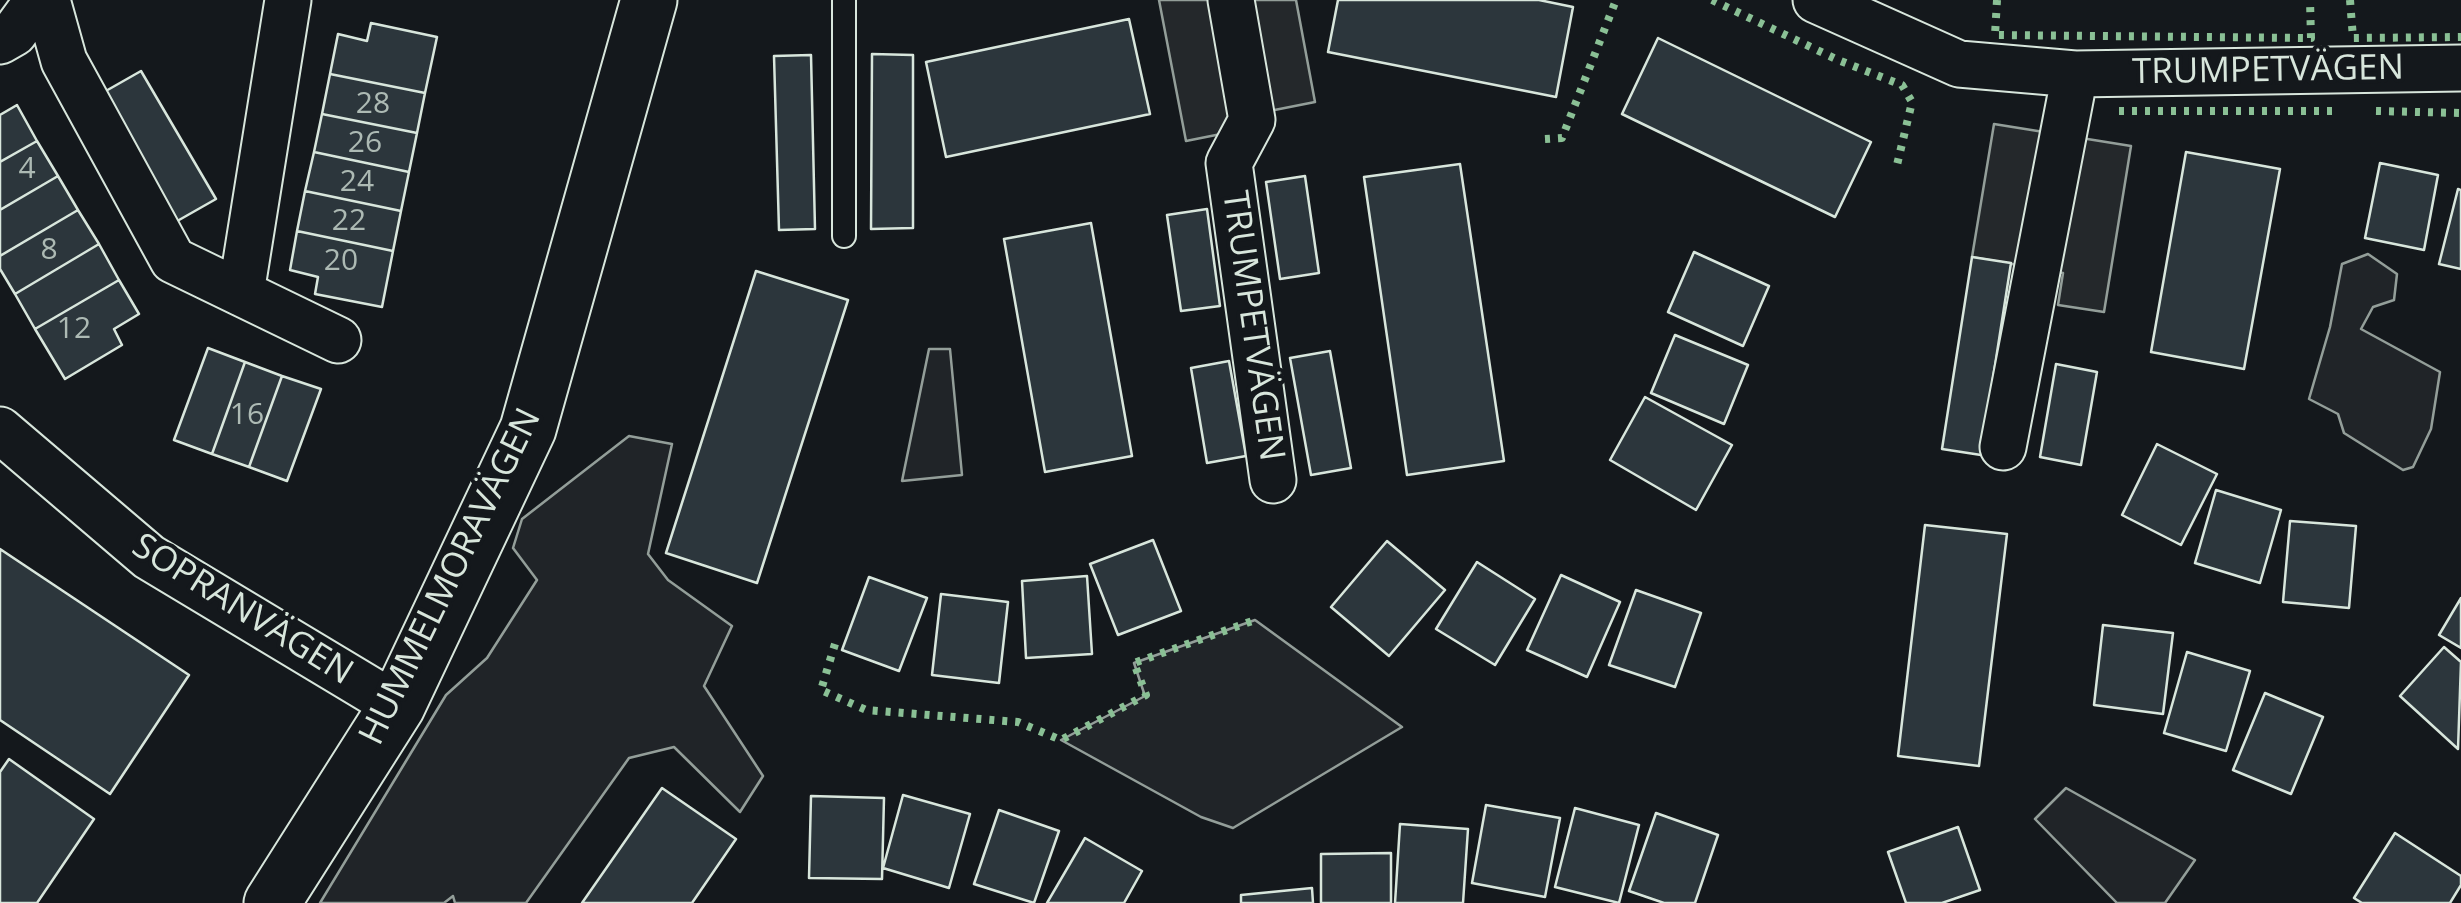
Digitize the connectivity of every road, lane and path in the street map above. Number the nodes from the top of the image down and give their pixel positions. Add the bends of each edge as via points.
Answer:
1 (38, 0) edge
2 (47, 0) edge
3 (288, 0) edge
4 (648, 0) edge
5 (844, 0) edge
6 (1231, 0) edge
7 (1816, 0) edge
8 (0, 41) edge
9 (2461, 68) edge
10 (2075, 74) junction
11 (844, 236) dead end
12 (240, 293) junction
13 (338, 340) dead end
14 (0, 430) edge
15 (2003, 448) dead end
16 (1273, 480) dead end
17 (397, 706) junction
18 (272, 903) edge

1 - 8 street
2 - 12 street via 64,61 173,260
3 - 12 street
4 - 17 street, HUMMELMORAVÄGEN via 528,429
5 - 11 lane
6 - 16 street, TRUMPETVÄGEN via 1252,120 1229,163
7 - 10 street, TRUMPETVÄGEN via 1960,64
9 - 10 street, TRUMPETVÄGEN
10 - 15 street
12 - 13 street
14 - 17 street, SOPRANVÄGEN via 148,557
17 - 18 street, HUMMELMORAVÄGEN

